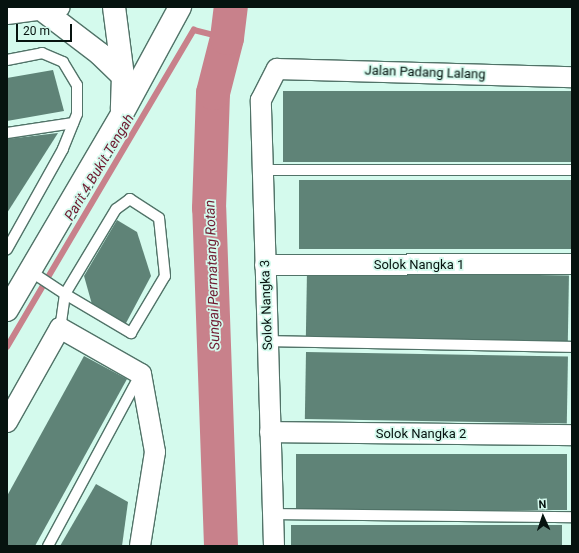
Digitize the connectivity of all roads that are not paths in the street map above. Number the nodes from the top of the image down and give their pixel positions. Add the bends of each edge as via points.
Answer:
1 (114, 7) edge
2 (180, 7) edge
3 (50, 8) edge
4 (7, 14) edge
5 (7, 60) edge
6 (277, 69) joint
7 (123, 76) junction
8 (572, 76) edge
9 (122, 114) junction
10 (73, 124) junction
11 (7, 133) edge
12 (263, 170) junction
13 (572, 170) edge
14 (7, 249) edge
15 (572, 264) edge
16 (266, 265) junction
17 (24, 280) edge
18 (65, 294) junction
19 (7, 310) edge
20 (60, 328) junction
21 (268, 341) junction
22 (572, 347) edge
23 (141, 374) junction
24 (7, 422) edge
25 (270, 432) junction
26 (572, 435) edge
27 (273, 514) junction
28 (572, 517) edge
29 (48, 546) edge
30 (140, 546) edge
31 (274, 546) edge

1 - 7 street
2 - 9 street
3 - 4 street
3 - 7 street
5 - 10 lane via 42,53 63,62 77,85 77,114
6 - 8 street, Jalan Padang Lalang
6 - 12 street, Solok Nangka 3 via 260,100
7 - 9 street
9 - 17 street
10 - 11 lane
10 - 14 lane via 63,150
12 - 13 lane
12 - 16 street, Solok Nangka 3
15 - 16 street, Solok Nangka 1
16 - 21 street, Solok Nangka 3
17 - 18 lane via 52,286
17 - 19 street
18 - 18 lane via 116,209 130,199 159,218 165,276 130,333
18 - 20 lane
20 - 23 street
20 - 24 street
21 - 22 lane
21 - 25 street, Solok Nangka 3
23 - 29 lane
23 - 30 street via 155,452
25 - 26 street, Solok Nangka 2
25 - 27 street, Solok Nangka 3
27 - 28 lane
27 - 31 street, Solok Nangka 3

